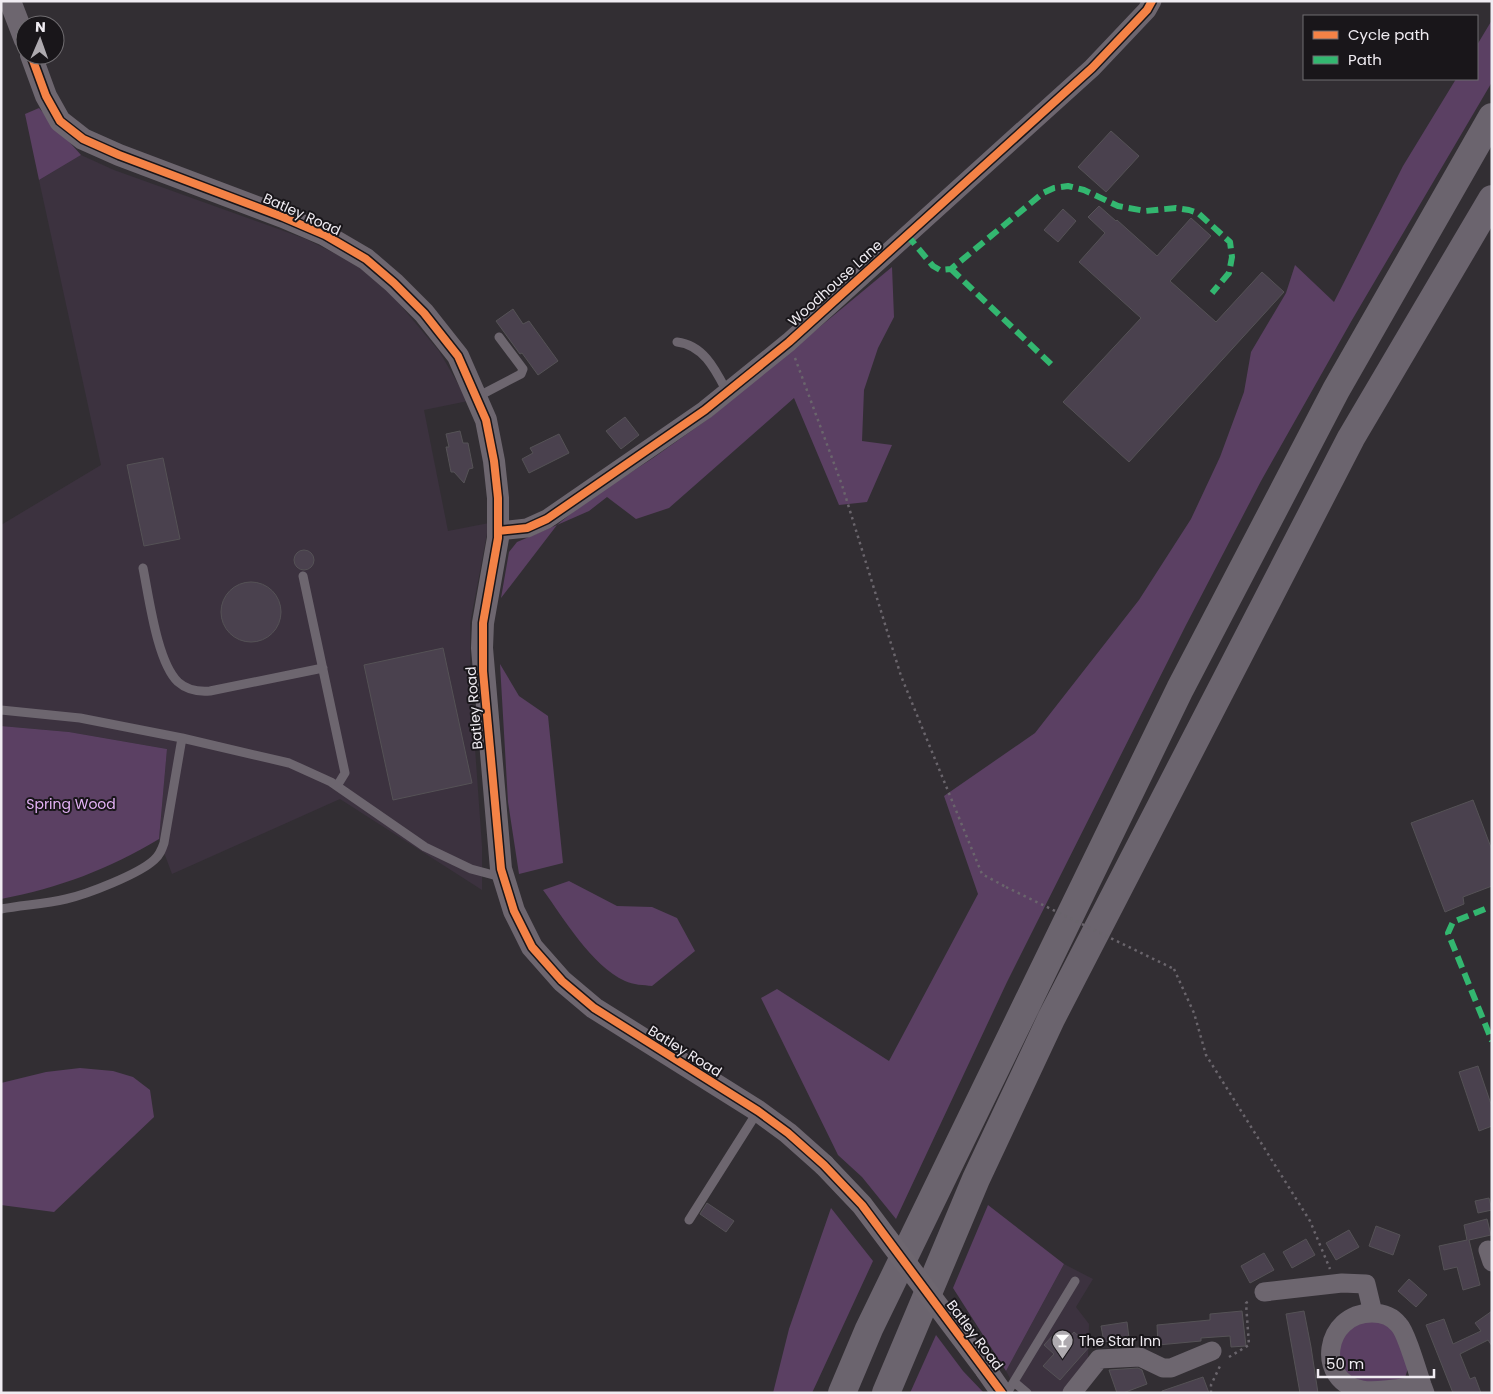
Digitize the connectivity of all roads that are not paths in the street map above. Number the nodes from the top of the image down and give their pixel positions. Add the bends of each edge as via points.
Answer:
1 (10, 1) edge
2 (1152, 1) edge
3 (15, 15) edge
4 (35, 65) edge
5 (1492, 117) edge
6 (1492, 199) edge
7 (499, 337) dead end
8 (677, 342) dead end
9 (727, 392) junction
10 (476, 397) junction
11 (498, 532) junction
12 (143, 568) dead end
13 (303, 576) dead end
14 (323, 668) junction
15 (1, 710) edge
16 (182, 738) junction
17 (337, 786) junction
18 (504, 877) junction
19 (1, 909) edge
20 (758, 1111) junction
21 (689, 1220) dead end
22 (1074, 1281) dead end
23 (1264, 1292) road end
24 (1373, 1313) junction
25 (1212, 1351) dead end
26 (1008, 1387) edge
27 (1424, 1389) edge
28 (842, 1393) edge
29 (886, 1393) edge
30 (1007, 1393) edge
31 (1027, 1393) edge
32 (1072, 1393) edge

1 - 3 street
2 - 9 street, Woodhouse Lane via 1148,10 1092,68 789,342
4 - 10 street, Batley Road via 60,121 83,140 283,217 325,235 366,259 430,320 458,356
5 - 28 highway via 1336,390 1180,689 869,1328
6 - 29 highway via 1351,438 1051,1019 976,1179
7 - 10 lane via 523,369 521,374
8 - 9 lane via 692,346 706,358
9 - 11 street, Woodhouse Lane via 547,519 527,528
10 - 11 street, Batley Road via 486,420 494,461
11 - 18 street, Batley Road via 482,648
12 - 14 lane via 159,645 170,671 186,688 210,691
13 - 14 lane
14 - 17 lane via 345,773
15 - 16 lane via 80,718
16 - 17 lane via 289,764
16 - 19 lane via 164,843 155,860 90,892 52,902
17 - 18 lane via 424,847 471,869
18 - 20 street, Batley Road via 514,911 532,946 562,981 594,1008
20 - 21 lane
20 - 26 street, Batley Road, bridge via 824,1165 862,1205 986,1370
22 - 26 lane
23 - 24 street via 1366,1284
24 - 27 street via 1388,1316 1400,1325
24 - 27 street via 1363,1313 1346,1320 1336,1332 1330,1348 1336,1374 1348,1385 1362,1390
25 - 32 street via 1171,1368 1140,1358 1099,1359
26 - 30 lane
26 - 31 lane

